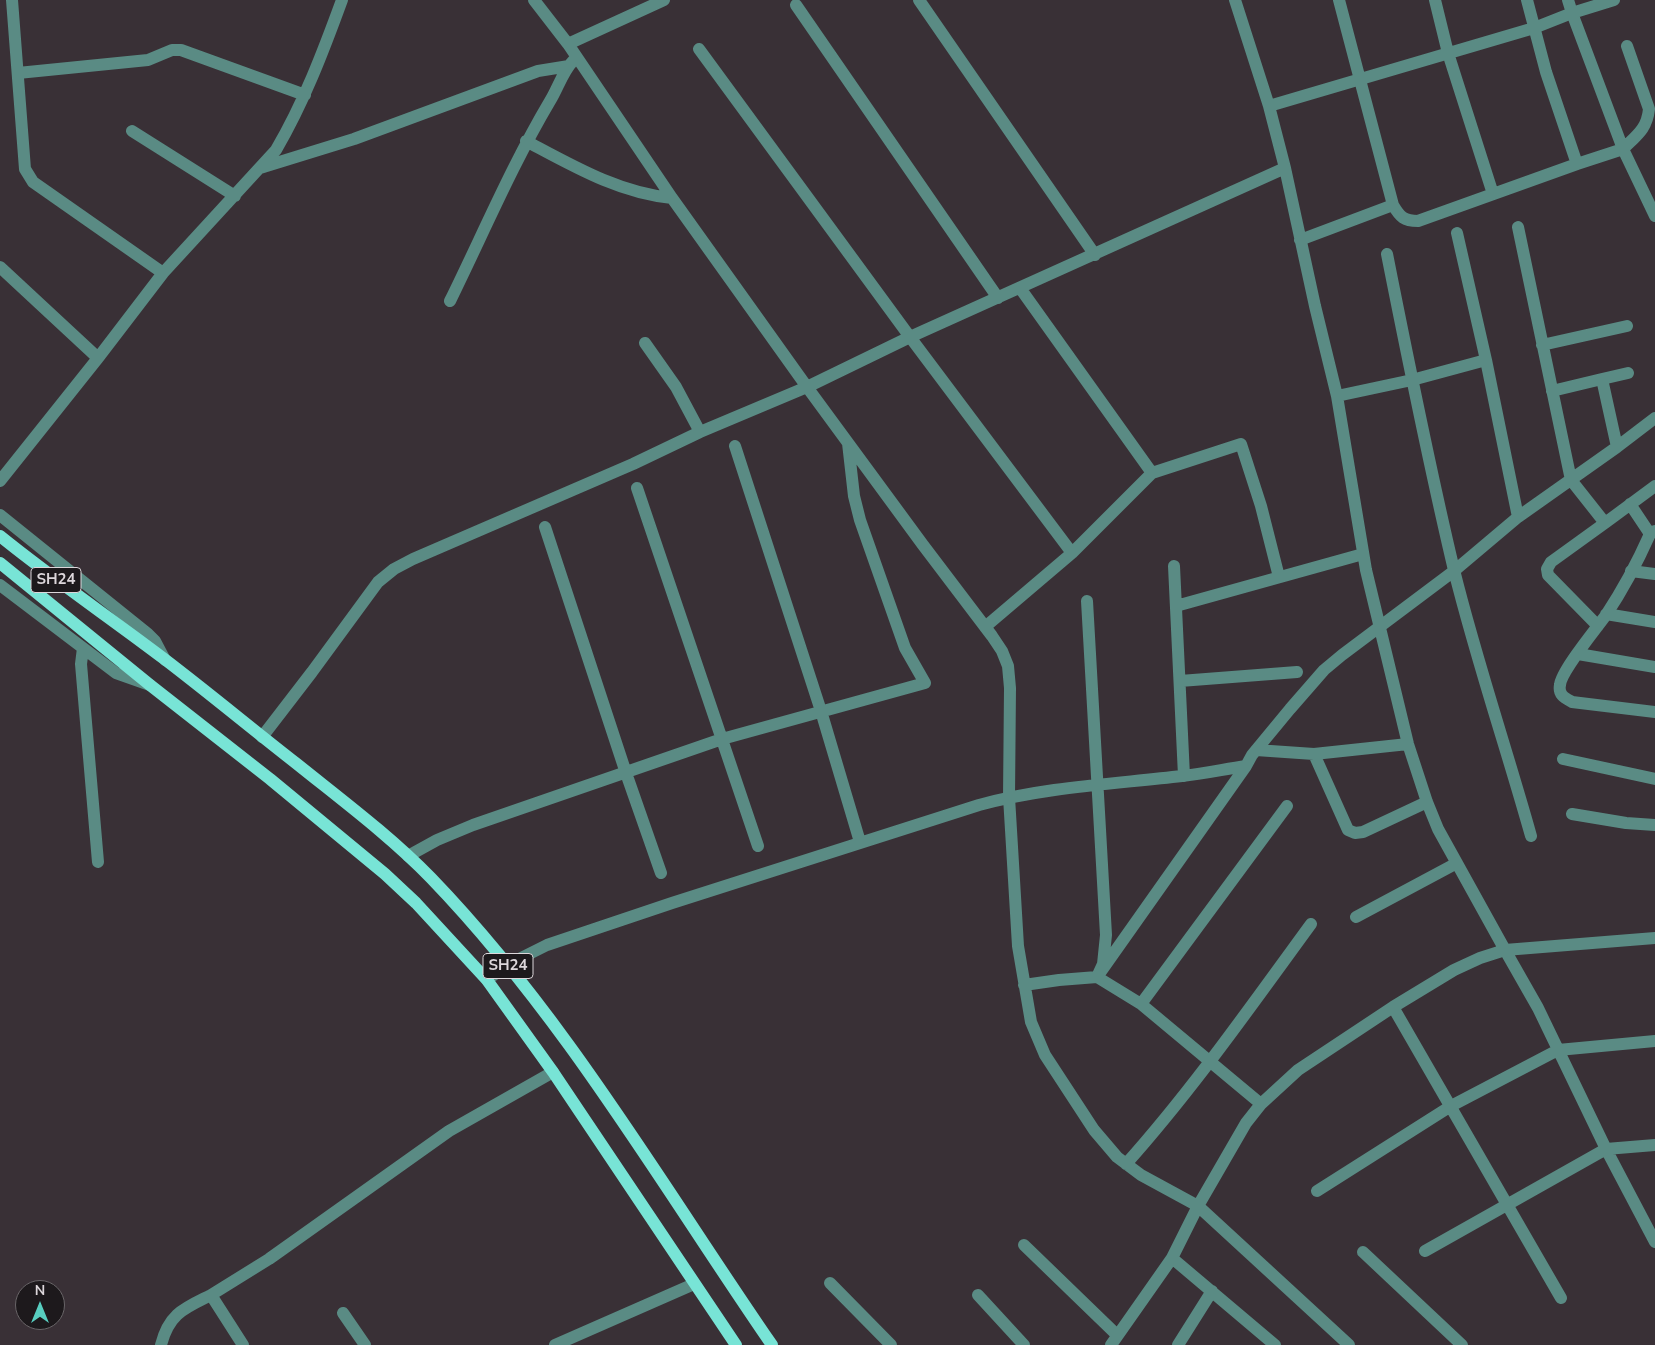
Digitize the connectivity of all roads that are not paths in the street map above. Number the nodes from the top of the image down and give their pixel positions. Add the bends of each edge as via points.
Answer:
1 (12, 0) edge
2 (534, 0) edge
3 (664, 0) edge
4 (919, 0) edge
5 (1235, 0) edge
6 (1339, 0) edge
7 (1435, 0) edge
8 (1527, 0) edge
9 (1568, 0) edge
10 (1614, 0) edge
11 (338, 1) edge
12 (796, 6) dead end
13 (1572, 13) junction
14 (1534, 28) junction
15 (568, 44) junction
16 (1627, 46) dead end
17 (699, 49) dead end
18 (1448, 53) junction
19 (573, 62) junction
20 (18, 73) junction
21 (1359, 80) junction
22 (305, 95) junction
23 (1269, 106) junction
24 (132, 131) dead end
25 (526, 141) junction
26 (1623, 149) junction
27 (1576, 164) junction
28 (260, 168) junction
29 (1285, 168) junction
30 (1493, 194) junction
31 (235, 196) junction
32 (672, 198) junction
33 (1393, 205) junction
34 (1655, 216) edge
35 (1518, 227) dead end
36 (1457, 233) dead end
37 (1300, 240) junction
38 (1387, 254) dead end
39 (1095, 255) junction
40 (0, 267) edge
41 (163, 273) junction
42 (1020, 288) junction
43 (998, 298) junction
44 (450, 301) dead end
45 (1627, 326) dead end
46 (910, 337) junction
47 (645, 343) dead end
48 (1542, 345) junction
49 (98, 358) junction
50 (1486, 360) junction
51 (1628, 373) dead end
52 (1602, 379) junction
53 (1412, 380) junction
54 (807, 387) junction
55 (1552, 391) junction
56 (1337, 396) junction
57 (1655, 418) edge
58 (700, 432) junction
59 (848, 442) junction
60 (734, 446) dead end
61 (1617, 447) junction
62 (1152, 473) junction
63 (1571, 480) junction
64 (0, 481) edge
65 (1655, 486) edge
66 (637, 488) dead end
67 (1630, 504) junction
68 (0, 515) edge
69 (1518, 517) junction
70 (1605, 523) junction
71 (545, 527) dead end
72 (1653, 533) edge
73 (0, 536) edge
74 (1072, 553) junction
75 (1363, 554) junction
76 (0, 562) edge
77 (1174, 566) dead end
78 (1631, 570) junction
79 (1454, 571) junction
80 (1655, 574) edge
81 (1279, 577) junction
82 (0, 585) edge
83 (1087, 601) dead end
84 (1176, 606) junction
85 (1606, 614) junction
86 (1655, 622) edge
87 (1380, 626) junction
88 (1598, 626) junction
89 (985, 627) junction
90 (83, 648) junction
91 (1578, 654) junction
92 (165, 660) junction
93 (1655, 666) edge
94 (1297, 672) dead end
95 (1180, 681) junction
96 (150, 685) junction
97 (821, 710) junction
98 (1655, 712) edge
99 (262, 737) junction
100 (722, 739) junction
101 (1408, 744) junction
102 (1256, 750) junction
103 (1314, 754) junction
104 (1563, 759) dead end
105 (1246, 766) junction
106 (626, 773) junction
107 (1184, 776) junction
108 (1655, 779) edge
109 (1097, 785) junction
110 (1009, 796) junction
111 (1427, 802) junction
112 (1287, 806) dead end
113 (1572, 814) dead end
114 (1655, 825) edge
115 (1532, 836) dead end
116 (860, 842) junction
117 (758, 846) dead end
118 (408, 856) junction
119 (98, 862) dead end
120 (1458, 863) junction
121 (661, 873) dead end
122 (1356, 917) dead end
123 (1311, 924) dead end
124 (1655, 938) edge
125 (1505, 950) junction
126 (507, 965) junction
127 (1097, 977) junction
128 (486, 980) junction
129 (1024, 985) junction
130 (1141, 1004) junction
131 (1393, 1007) junction
132 (1655, 1041) edge
133 (1558, 1050) junction
134 (1210, 1061) junction
135 (553, 1072) junction
136 (1261, 1104) junction
137 (1451, 1106) junction
138 (1655, 1145) edge
139 (1606, 1149) junction
140 (1126, 1164) junction
141 (1317, 1190) dead end
142 (1507, 1204) junction
143 (1198, 1206) junction
144 (1655, 1242) edge
145 (1024, 1244) dead end
146 (1425, 1251) dead end
147 (1363, 1252) dead end
148 (1172, 1258) junction
149 (830, 1283) dead end
150 (694, 1284) junction
151 (1212, 1291) junction
152 (211, 1295) junction
153 (978, 1295) dead end
154 (1561, 1298) dead end
155 (343, 1313) dead end
156 (1114, 1340) edge
157 (161, 1345) edge
158 (243, 1345) edge
159 (365, 1345) edge
160 (555, 1345) edge
161 (736, 1345) edge
162 (772, 1345) edge
163 (891, 1345) edge
164 (1024, 1345) edge
165 (1178, 1345) edge
166 (1276, 1345) edge
167 (1350, 1345) edge
168 (1462, 1345) edge

1 - 20 street
2 - 15 street
3 - 15 street
4 - 39 street
5 - 23 street
6 - 21 street
7 - 18 street
8 - 14 street
9 - 13 street
10 - 13 street
11 - 22 street
12 - 43 street
13 - 14 street
13 - 26 street
14 - 18 street
14 - 27 street
15 - 19 street
16 - 26 street via 1649,108 1644,128
17 - 46 street
18 - 21 street
18 - 30 street
19 - 25 street
19 - 28 street via 538,71 354,139
19 - 32 street
20 - 22 street via 148,60 172,50 181,50
20 - 41 street via 25,169 33,182
21 - 23 street
21 - 33 street
22 - 28 street via 276,150
23 - 29 street
24 - 31 street
25 - 32 street via 618,186 651,196
25 - 44 street
26 - 27 street
26 - 34 street
27 - 30 street
28 - 31 street
29 - 37 street
29 - 39 street
30 - 33 street via 1418,221 1407,221
31 - 41 street
32 - 54 street
33 - 37 street
35 - 48 street
36 - 50 street
37 - 56 street
38 - 53 street
39 - 42 street
40 - 49 street
41 - 49 street
42 - 43 street
42 - 62 street
43 - 46 street
45 - 48 street
46 - 54 street
46 - 74 street
47 - 58 street via 676,387
48 - 55 street
49 - 64 street
50 - 53 street
50 - 69 street
51 - 52 street
52 - 55 street
52 - 61 street
53 - 56 street
53 - 79 street
54 - 58 street
54 - 59 street
55 - 63 street
56 - 75 street
57 - 61 street
58 - 99 street via 394,569 378,582
59 - 89 street
59 - 97 street via 860,520 905,648 925,682
60 - 97 street
61 - 63 street
62 - 74 street
62 - 81 street via 1241,444
63 - 69 street
63 - 70 street
65 - 67 street
66 - 100 street
67 - 70 street
67 - 72 street
68 - 92 street via 155,640
69 - 79 street
70 - 88 street via 1551,562 1547,569 1548,575
71 - 106 street
72 - 78 street
73 - 92 main road, SH24
74 - 89 street
75 - 81 street
75 - 87 street
76 - 96 main road, SH24
77 - 84 street
78 - 80 street
78 - 85 street
79 - 87 street
79 - 115 street
81 - 84 street
82 - 90 street
83 - 109 street
84 - 95 street
85 - 86 street
85 - 88 street
87 - 101 street
87 - 102 street via 1324,670
88 - 91 street
89 - 110 street via 1008,666
90 - 96 street via 116,673
90 - 119 street via 81,664
91 - 93 street
91 - 98 street via 1560,685 1560,693 1565,698 1584,704
92 - 99 main road, SH24
94 - 95 street
95 - 107 street
96 - 128 main road, SH24 via 385,874
97 - 100 street
97 - 116 street
99 - 118 main road, SH24
100 - 106 street
100 - 117 street
101 - 103 street
101 - 111 street
102 - 103 street
102 - 105 street
103 - 111 street via 1348,830 1355,834
104 - 108 street
105 - 107 street
105 - 127 street
106 - 118 street via 454,832
106 - 121 street
107 - 109 street
109 - 110 street
109 - 127 street via 1106,935 1103,964
110 - 116 street
110 - 129 street via 1018,946
111 - 120 street
112 - 130 street
113 - 114 street
116 - 126 street via 556,942
118 - 126 main road, SH24 via 469,919
120 - 122 street
120 - 125 street
123 - 134 street
124 - 125 street
125 - 131 street via 1454,970
125 - 133 street
126 - 128 street
126 - 162 main road, SH24 via 562,1036
127 - 129 street
127 - 130 street
128 - 135 main road, SH24
129 - 140 street via 1031,1022 1044,1055 1094,1130
130 - 134 street
131 - 136 street via 1298,1070
131 - 137 street
132 - 133 street
133 - 137 street
133 - 139 street
134 - 136 street
134 - 140 street
135 - 150 main road, SH24
135 - 152 street via 449,1131 269,1259
136 - 143 street via 1246,1123
137 - 141 street
137 - 142 street
138 - 139 street
139 - 142 street
139 - 144 street
140 - 143 street
142 - 146 street
142 - 154 street
143 - 148 street
143 - 167 street
145 - 156 street
147 - 168 street
148 - 151 street
148 - 156 street
149 - 163 street
150 - 160 street
150 - 161 main road, SH24
151 - 165 street
151 - 166 street
152 - 157 street via 181,1310 170,1322
152 - 158 street
153 - 164 street
155 - 159 street

